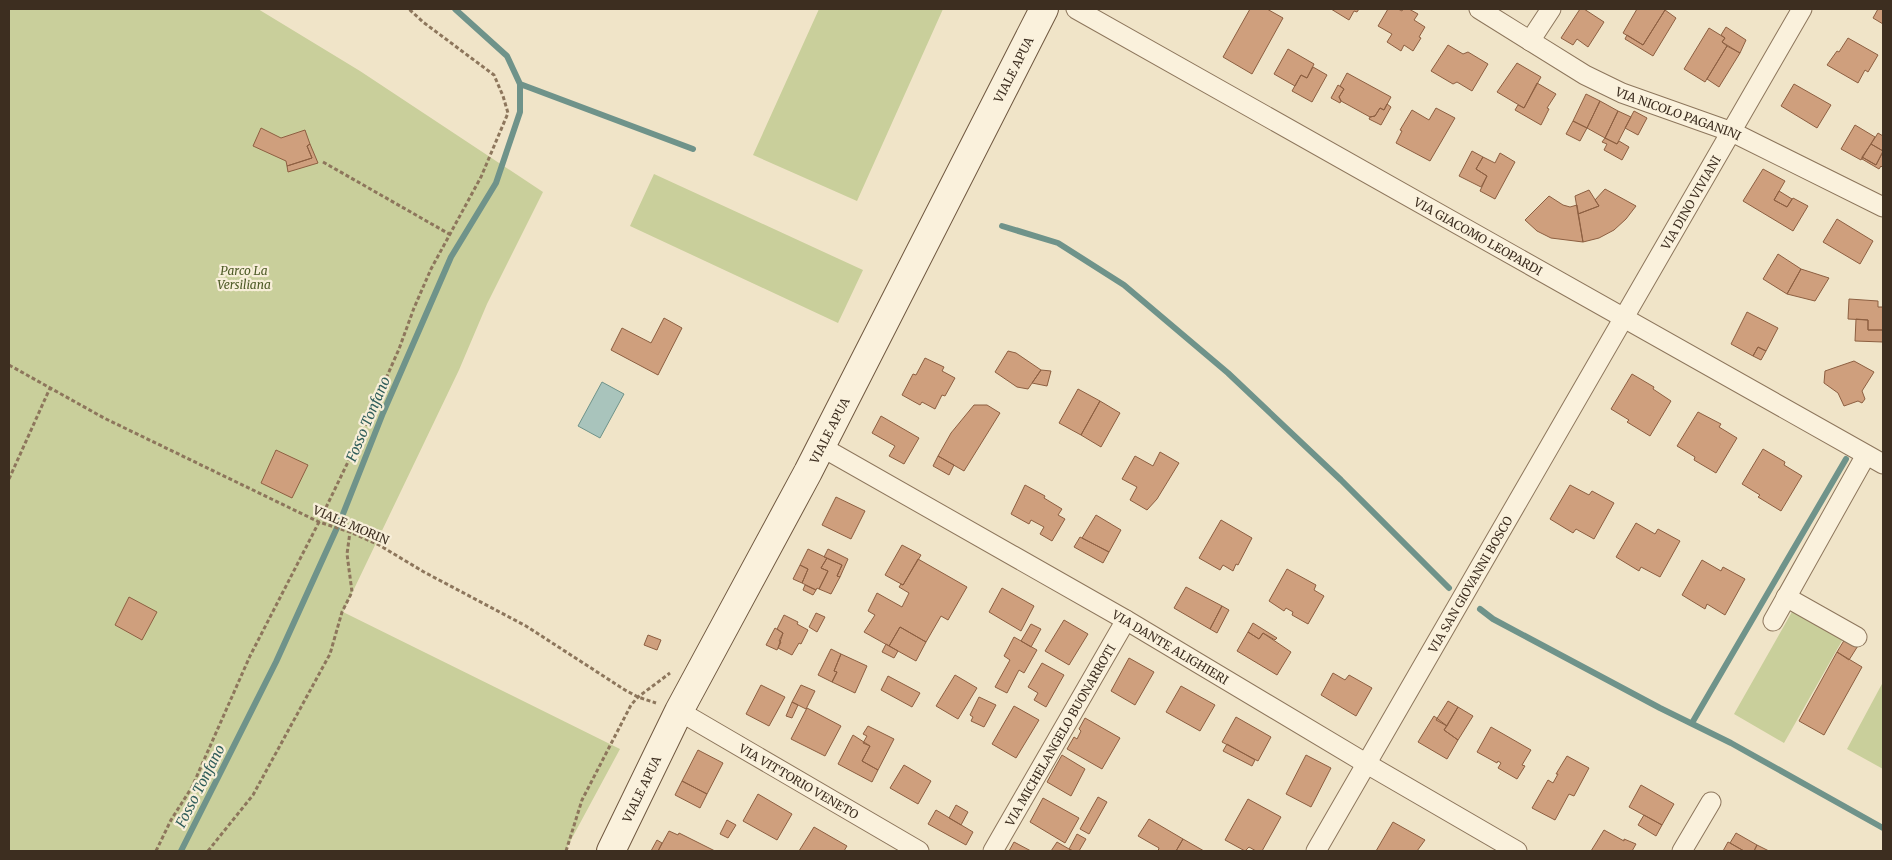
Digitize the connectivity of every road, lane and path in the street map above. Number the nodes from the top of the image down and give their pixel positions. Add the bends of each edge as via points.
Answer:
1 (409, 9) edge
2 (1044, 9) edge
3 (1076, 9) edge
4 (1479, 9) edge
5 (1551, 9) edge
6 (1802, 9) edge
7 (1530, 41) junction
8 (1732, 132) junction
9 (323, 162) dead end
10 (1883, 207) edge
11 (451, 235) junction
12 (1623, 318) junction
13 (9, 365) edge
14 (50, 388) junction
15 (820, 446) junction
16 (1866, 455) junction
17 (1883, 464) edge
18 (9, 479) edge
19 (320, 522) junction
20 (350, 532) junction
21 (1786, 597) junction
22 (1126, 620) junction
23 (1773, 620) dead end
24 (1857, 637) dead end
25 (638, 697) junction
26 (679, 711) junction
27 (1367, 764) junction
28 (1711, 802) dead end
29 (156, 851) edge
30 (208, 851) edge
31 (566, 851) edge
32 (612, 851) edge
33 (919, 851) edge
34 (993, 851) edge
35 (1316, 851) edge
36 (1517, 851) edge
37 (1682, 851) edge

1 - 11 path via 494,75 508,113 481,177
2 - 15 street, VIALE APUA
3 - 12 street, VIA GIACOMO LEOPARDI
4 - 7 street, VIA NICOLO PAGANINI
5 - 7 street
6 - 8 street, VIA DINO VIVIANI
7 - 8 street, VIA NICOLO PAGANINI via 1585,75 1622,93
8 - 10 street, VIA NICOLO PAGANINI
8 - 12 street, VIA DINO VIVIANI
9 - 11 path
11 - 19 path via 431,269 362,435
12 - 16 street, VIA GIACOMO LEOPARDI
12 - 27 street, VIA SAN GIOVANNI BOSCO
13 - 14 path, VIALE MORIN
14 - 18 path
14 - 19 path, VIALE MORIN via 104,418
15 - 22 street, VIA DANTE ALIGHIERI
15 - 26 street, VIALE APUA
16 - 17 street, VIA GIACOMO LEOPARDI
16 - 21 street
19 - 20 path, VIALE MORIN
19 - 29 path via 250,656 192,787
20 - 25 path, VIALE MORIN via 526,626
20 - 30 path via 347,554 352,592 342,612 330,654 253,795
21 - 23 street
21 - 24 street
22 - 27 street, VIA DANTE ALIGHIERI
22 - 34 street, VIA MICHELANGELO BUONARROTI
25 - 26 path, VIALE MORIN
25 - 31 path via 582,800
26 - 32 street, VIALE APUA
26 - 33 street, VIA VITTORIO VENETO
27 - 35 street, VIA SAN GIOVANNI BOSCO
27 - 36 street, VIA DANTE ALIGHIERI
28 - 37 street

